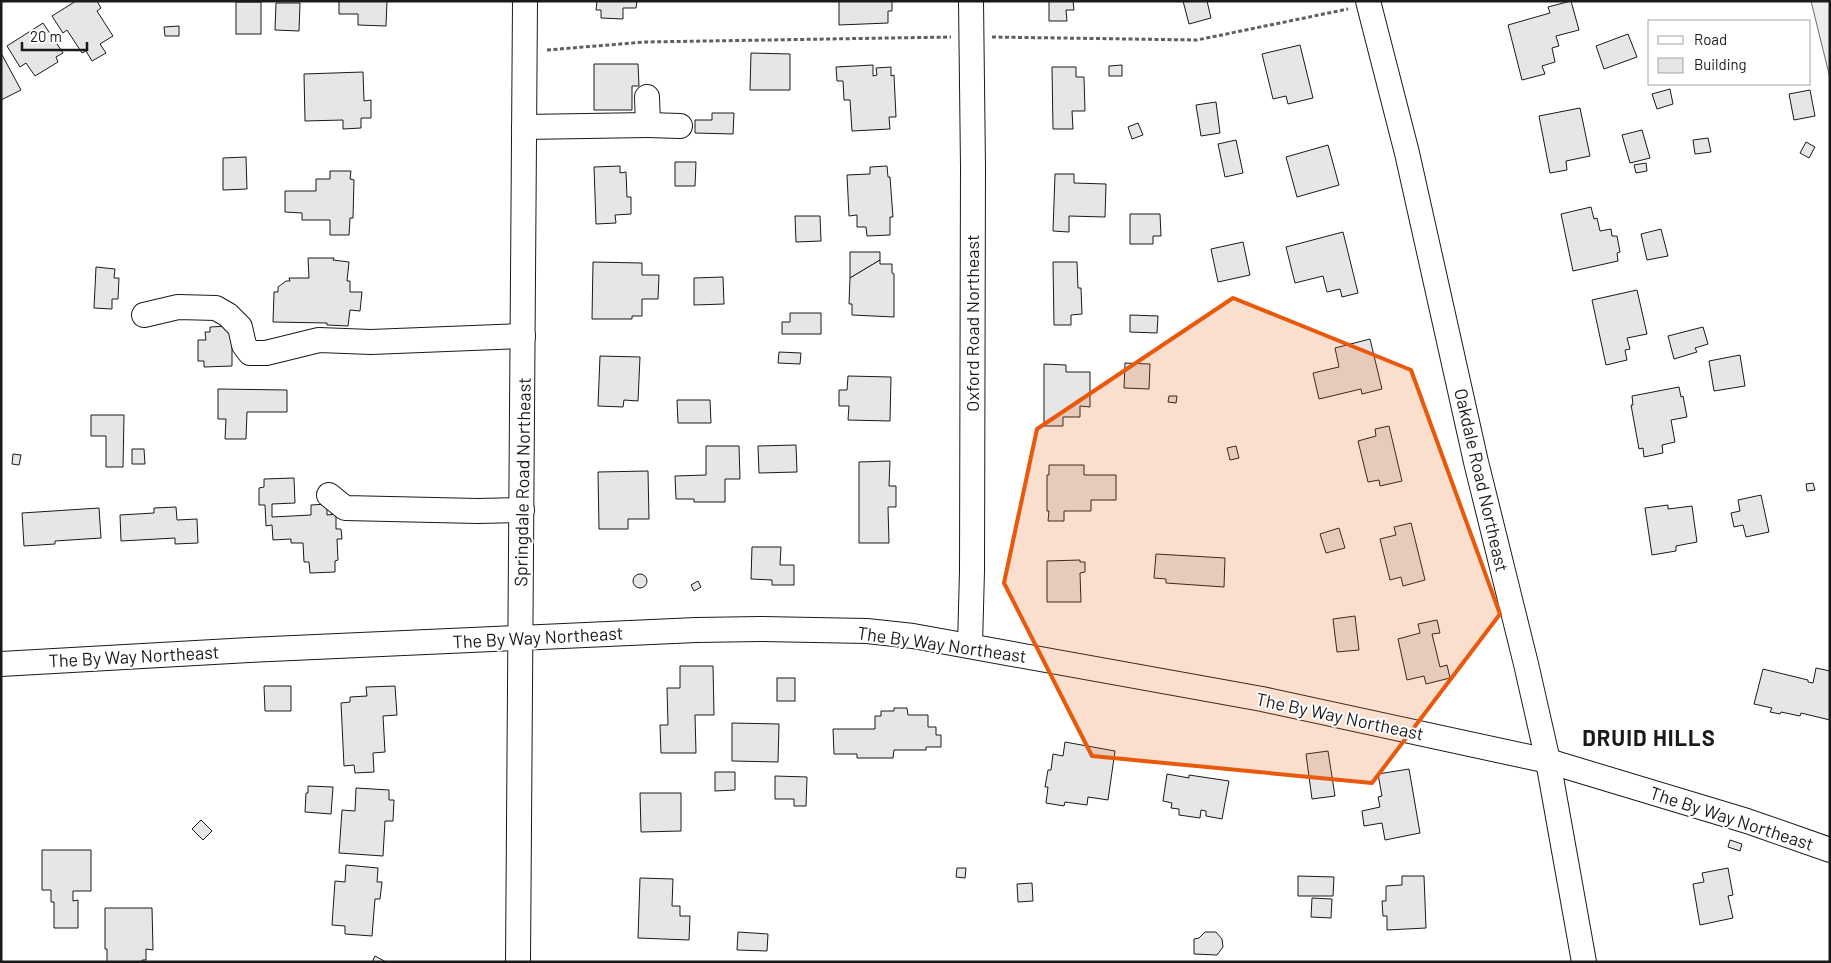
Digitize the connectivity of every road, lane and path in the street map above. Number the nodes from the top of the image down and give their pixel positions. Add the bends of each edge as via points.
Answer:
1 (525, 1) edge
2 (971, 1) edge
3 (1368, 1) edge
4 (647, 97) dead end
5 (648, 125) junction
6 (680, 126) dead end
7 (524, 127) junction
8 (144, 315) dead end
9 (524, 336) junction
10 (329, 495) dead end
11 (522, 510) junction
12 (521, 638) junction
13 (970, 645) junction
14 (1, 664) edge
15 (1548, 761) junction
16 (1830, 850) edge
17 (518, 962) edge
18 (1584, 962) edge

1 - 7 street, Springdale Road Northeast
2 - 13 street, Oxford Road Northeast
3 - 15 street, Oakdale Road Northeast via 1407,154
4 - 5 street
5 - 6 street
5 - 7 street
7 - 9 street, Springdale Road Northeast
8 - 9 street via 178,307 216,308 240,327 244,345 250,353 266,353 319,340 371,342
9 - 11 street, Springdale Road Northeast
10 - 11 street via 344,508
11 - 12 street, Springdale Road Northeast
12 - 13 street, The By Way Northeast via 696,630 826,630 886,633
12 - 14 street, The By Way Northeast
12 - 17 street, Springdale Road Northeast
13 - 15 street, The By Way Northeast via 1262,699
15 - 16 street, The By Way Northeast via 1747,821
15 - 18 street, Oakdale Road Northeast

